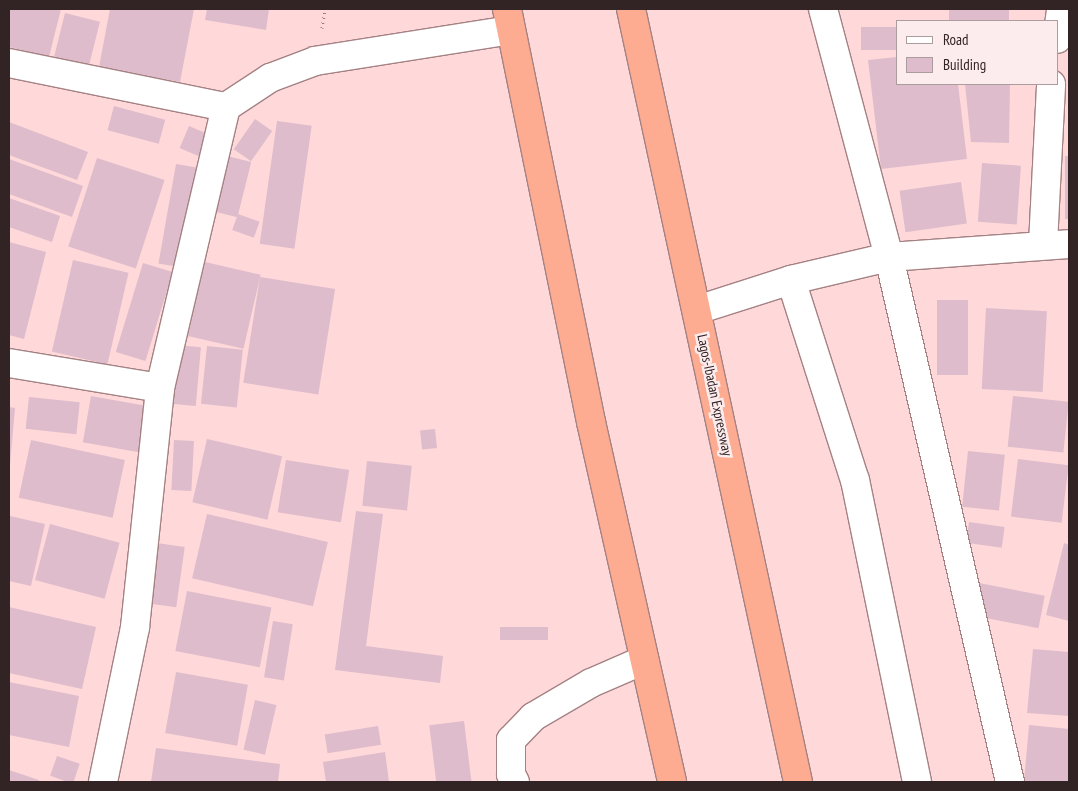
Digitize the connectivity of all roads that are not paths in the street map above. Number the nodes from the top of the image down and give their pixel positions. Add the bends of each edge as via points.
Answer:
1 (630, 9) edge
2 (823, 9) edge
3 (1061, 9) edge
4 (509, 19) edge
5 (1058, 32) edge
6 (9, 63) edge
7 (1052, 85) edge
8 (226, 107) junction
9 (1056, 244) edge
10 (889, 257) junction
11 (791, 280) junction
12 (697, 310) junction
13 (9, 363) edge
14 (160, 388) junction
15 (644, 660) junction
16 (103, 782) edge
17 (515, 782) edge
18 (672, 782) edge
19 (798, 782) edge
20 (916, 782) edge
21 (1010, 782) edge

1 - 12 highway, Lagos-Ibadan Expressway
2 - 10 street
3 - 5 street
4 - 8 street via 316,61 270,78
4 - 15 highway via 591,422
6 - 8 street
7 - 9 street
8 - 14 street
9 - 10 street
10 - 11 street
10 - 21 street
11 - 12 street
11 - 20 street via 855,480
12 - 19 highway, Lagos-Ibadan Expressway
13 - 14 street
14 - 16 street via 135,627
15 - 17 street via 591,683 533,717 511,740 511,774
15 - 18 highway

